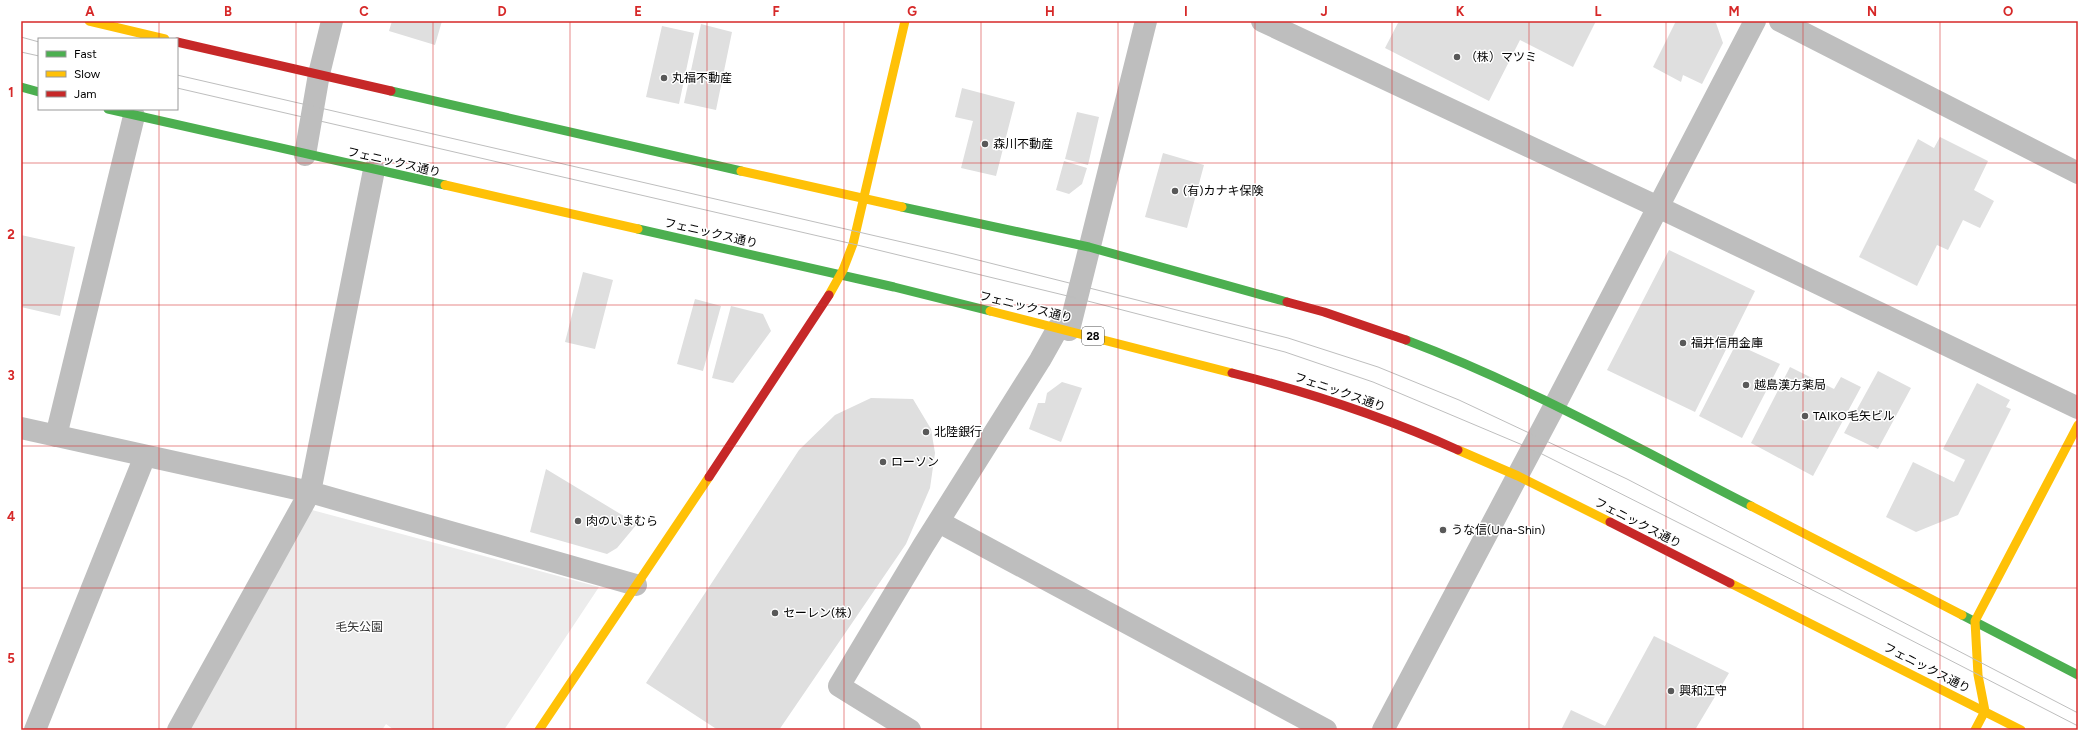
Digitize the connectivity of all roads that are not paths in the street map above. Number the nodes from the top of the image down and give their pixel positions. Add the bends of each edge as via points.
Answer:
1 (89, 21) edge
2 (332, 21) edge
3 (905, 21) edge
4 (1146, 21) edge
5 (1262, 21) edge
6 (1755, 21) edge
7 (1780, 21) edge
8 (161, 38) edge
9 (178, 42) edge
10 (319, 74) junction
11 (21, 87) edge
12 (38, 92) edge
13 (112, 110) edge
14 (134, 116) junction
15 (305, 155) junction
16 (374, 170) junction
17 (2078, 173) edge
18 (863, 199) junction
19 (1658, 207) junction
20 (1089, 247) junction
21 (840, 274) junction
22 (1063, 329) junction
23 (1555, 405) junction
24 (2078, 408) edge
25 (2078, 425) edge
26 (21, 428) edge
27 (56, 436) junction
28 (145, 456) junction
29 (1518, 476) junction
30 (310, 492) junction
31 (939, 522) junction
32 (636, 585) junction
33 (1976, 621) junction
34 (2078, 675) edge
35 (1985, 711) junction
36 (35, 730) edge
37 (178, 730) edge
38 (538, 730) edge
39 (910, 730) edge
40 (1326, 730) edge
41 (1383, 730) edge
42 (1975, 730) edge
43 (2021, 730) edge

1 - 8 main road
2 - 10 street
3 - 18 main road
4 - 20 street
5 - 19 street
6 - 19 street
7 - 17 street
9 - 10 main road
10 - 15 street
10 - 18 main road
11 - 12 main road
13 - 14 main road, フェニックス通り / 28
14 - 15 main road, フェニックス通り / 28
14 - 27 street
15 - 16 main road, フェニックス通り / 28
16 - 21 main road, フェニックス通り / 28
16 - 30 street
18 - 20 main road
18 - 21 main road via 849,256
19 - 23 street
19 - 24 street
20 - 22 street
20 - 23 main road via 1324,312 1395,336 1461,361
21 - 22 main road, フェニックス通り / 28
21 - 32 main road via 819,312
22 - 29 main road, フェニックス通り / 28 via 1296,389 1432,438
22 - 31 street via 1040,360
23 - 29 street
23 - 33 main road
25 - 33 main road
26 - 27 street
27 - 28 street
28 - 30 street
28 - 36 street
29 - 35 main road, フェニックス通り / 28
29 - 41 street
30 - 32 street
30 - 37 street
31 - 39 street via 839,686
31 - 40 street
32 - 38 main road
33 - 34 main road
33 - 35 main road via 1978,675
35 - 42 main road
35 - 43 main road, フェニックス通り / 28

